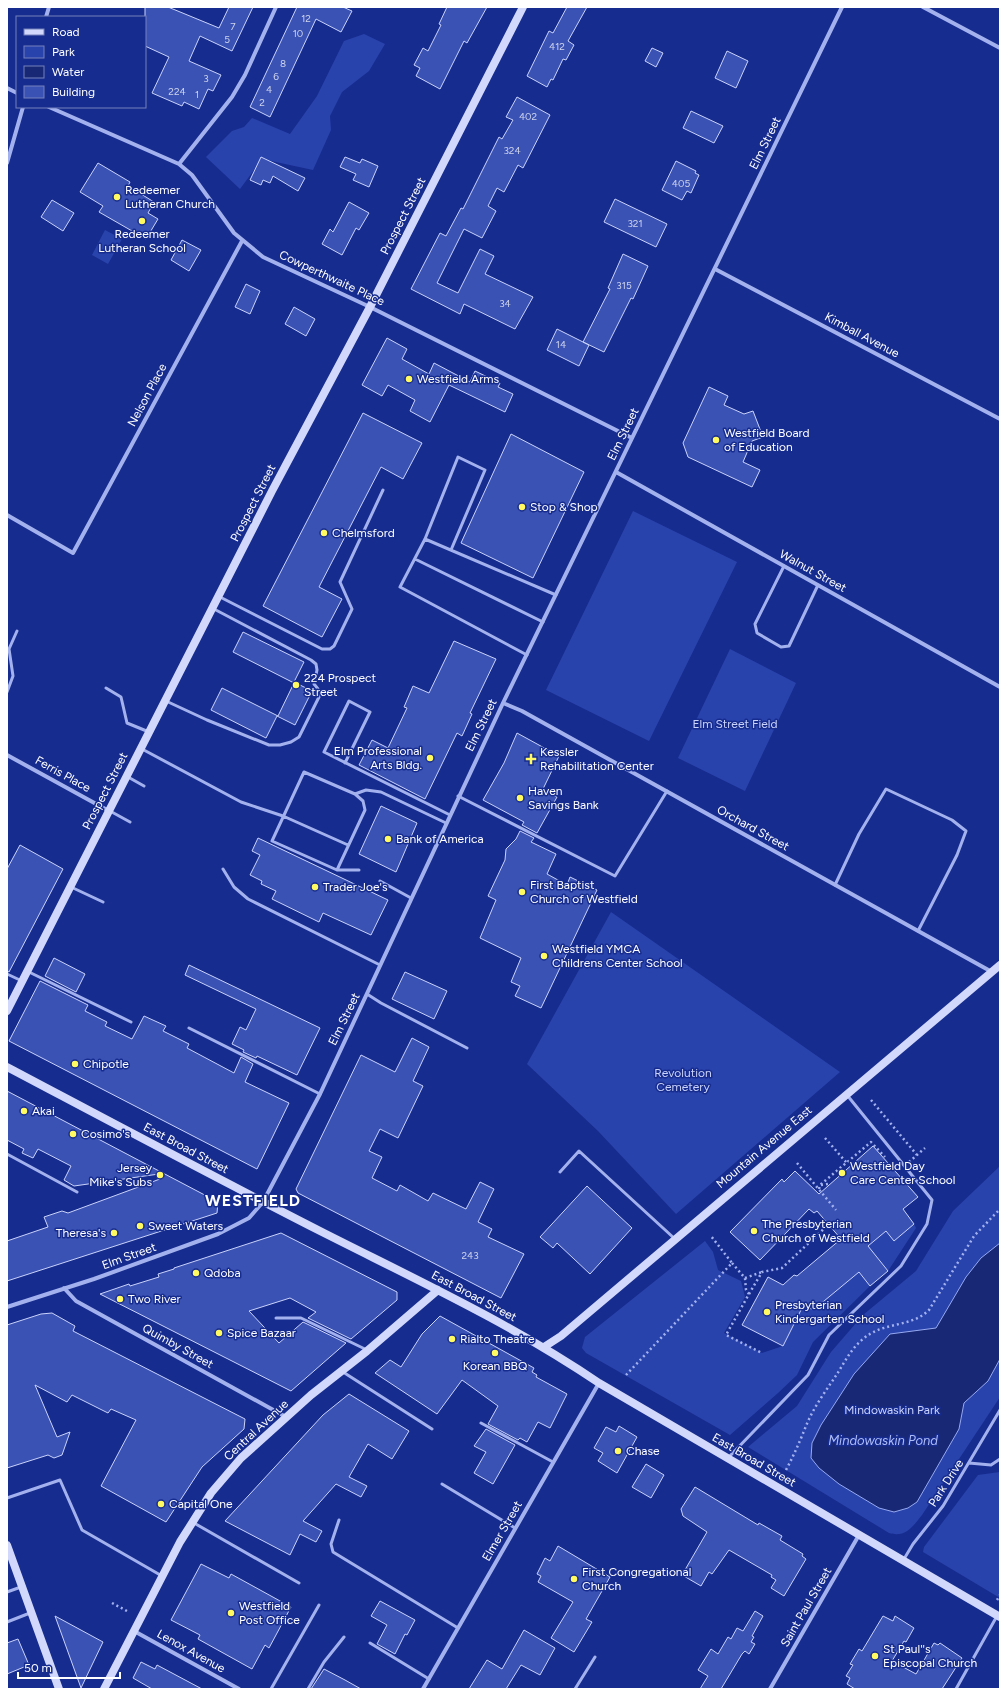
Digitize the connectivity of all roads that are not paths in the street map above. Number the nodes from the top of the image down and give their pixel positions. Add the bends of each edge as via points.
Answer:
1 (276, 7) edge
2 (523, 7) edge
3 (842, 7) edge
4 (923, 7) edge
5 (1000, 48) edge
6 (7, 88) edge
7 (16, 92) edge
8 (23, 108) edge
9 (51, 108) edge
10 (7, 163) edge
11 (179, 164) junction
12 (242, 241) junction
13 (715, 269) junction
14 (370, 307) junction
15 (1000, 419) edge
16 (632, 438) junction
17 (616, 472) junction
18 (383, 490) dead end
19 (7, 515) edge
20 (426, 539) junction
21 (451, 550) junction
22 (415, 559) junction
23 (784, 566) junction
24 (818, 585) junction
25 (218, 596) junction
26 (556, 596) junction
27 (212, 608) junction
28 (542, 622) junction
29 (17, 631) dead end
30 (527, 655) junction
31 (1000, 687) edge
32 (106, 688) dead end
33 (7, 692) edge
34 (165, 700) junction
35 (503, 703) junction
36 (149, 732) junction
37 (141, 748) junction
38 (7, 755) edge
39 (345, 763) junction
40 (126, 776) junction
41 (144, 786) dead end
42 (667, 791) junction
43 (355, 794) junction
44 (458, 796) junction
45 (108, 811) junction
46 (450, 815) junction
47 (283, 816) junction
48 (130, 822) dead end
49 (446, 823) junction
50 (348, 845) junction
51 (222, 869) dead end
52 (337, 870) junction
53 (359, 870) dead end
54 (380, 881) dead end
55 (836, 885) junction
56 (71, 887) junction
57 (411, 898) junction
58 (103, 902) dead end
59 (918, 931) junction
60 (380, 965) junction
61 (1000, 965) edge
62 (27, 971) junction
63 (992, 972) junction
64 (7, 974) edge
65 (22, 981) junction
66 (367, 994) junction
67 (7, 1011) edge
68 (131, 1022) dead end
69 (189, 1028) dead end
70 (466, 1048) dead end
71 (7, 1067) edge
72 (320, 1094) junction
73 (846, 1094) junction
74 (7, 1154) edge
75 (560, 1172) dead end
76 (77, 1192) dead end
77 (263, 1202) junction
78 (674, 1239) junction
79 (64, 1288) junction
80 (438, 1290) junction
81 (7, 1307) edge
82 (276, 1318) dead end
83 (544, 1347) junction
84 (367, 1351) junction
85 (342, 1371) junction
86 (599, 1383) junction
87 (1000, 1410) edge
88 (286, 1417) junction
89 (481, 1423) dead end
90 (432, 1429) dead end
91 (727, 1458) junction
92 (1000, 1459) edge
93 (553, 1462) junction
94 (969, 1463) junction
95 (442, 1484) dead end
96 (7, 1498) edge
97 (339, 1520) dead end
98 (192, 1522) junction
99 (515, 1528) junction
100 (859, 1536) junction
101 (7, 1545) edge
102 (903, 1561) junction
103 (162, 1576) junction
104 (299, 1583) dead end
105 (22, 1586) junction
106 (7, 1592) edge
107 (319, 1605) dead end
108 (32, 1612) junction
109 (999, 1616) edge
110 (7, 1622) edge
111 (458, 1628) junction
112 (134, 1631) junction
113 (344, 1637) dead end
114 (370, 1643) dead end
115 (595, 1656) dead end
116 (429, 1679) junction
117 (106, 1688) edge
118 (59, 1689) edge
119 (239, 1689) edge
120 (271, 1689) edge
121 (308, 1689) edge
122 (423, 1689) edge
123 (575, 1689) edge
124 (770, 1689) edge
125 (956, 1689) edge

1 - 11 street via 245,76 232,97
2 - 14 street, Prospect Street
3 - 13 street, Elm Street
4 - 5 street
6 - 7 street
8 - 10 street
9 - 11 street, Cowperthwaite Place
11 - 12 street, Cowperthwaite Place via 192,176
12 - 14 street, Cowperthwaite Place via 263,257
12 - 19 street, Nelson Place via 73,553
13 - 15 street, Kimball Avenue
13 - 16 street, Elm Street
14 - 16 street, Cowperthwaite Place
14 - 25 street, Prospect Street
16 - 17 street, Elm Street
17 - 23 street, Walnut Street
17 - 26 street, Elm Street
18 - 25 lane via 340,582 352,609 334,646 330,649 322,649
20 - 21 lane
20 - 21 lane via 458,457 485,470
20 - 22 lane
21 - 26 lane
22 - 28 lane
22 - 30 lane via 400,587
23 - 24 street, Walnut Street
23 - 24 lane via 754,624 757,633 781,647 789,646
24 - 31 street, Walnut Street
25 - 27 street, Prospect Street
26 - 28 street, Elm Street
27 - 34 street, Prospect Street
27 - 34 lane via 316,664 314,684 320,697 299,737 280,745 269,745 206,720
28 - 30 street, Elm Street
29 - 33 lane via 9,649 13,676
30 - 35 street, Elm Street
32 - 36 lane via 122,697 127,723
34 - 36 street, Prospect Street
35 - 42 street, Orchard Street
35 - 44 street, Elm Street
36 - 37 street, Prospect Street
37 - 40 street, Prospect Street
37 - 47 lane via 241,802
38 - 45 street, Ferris Place
39 - 39 lane via 324,752 349,701 370,712
39 - 46 lane
40 - 41 lane
40 - 45 street, Prospect Street
42 - 44 lane via 615,876
42 - 55 street, Orchard Street
43 - 47 lane via 304,772
43 - 49 lane via 366,790 381,792
43 - 50 lane via 363,801 365,810
44 - 46 street, Elm Street
45 - 48 lane
45 - 56 street, Prospect Street
46 - 49 street, Elm Street
47 - 50 lane
47 - 52 lane via 272,841
49 - 57 street, Elm Street
50 - 52 lane
51 - 60 lane via 234,887 248,899
52 - 53 lane
54 - 57 lane
55 - 59 street, Orchard Street
55 - 59 lane via 859,834 886,789 952,820 966,832
56 - 58 lane
56 - 62 street, Prospect Street
57 - 60 street, Elm Street
59 - 63 street, Orchard Street
60 - 66 street, Elm Street
61 - 63 street, Mountain Avenue East
62 - 65 street, Prospect Street
62 - 68 lane
63 - 73 street, Mountain Avenue East
64 - 65 lane
65 - 67 street, Prospect Street
66 - 70 lane
66 - 72 street, Elm Street
69 - 72 lane
71 - 77 street, East Broad Street
72 - 77 street, Elm Street
73 - 78 street, Mountain Avenue East
73 - 91 lane via 932,1200 927,1224 901,1266 829,1335 808,1374
74 - 76 lane
75 - 78 lane via 579,1151
77 - 79 street, Elm Street via 249,1218 218,1234
77 - 80 street, East Broad Street
78 - 83 street, Mountain Avenue East via 561,1336
79 - 81 street, Elm Street
79 - 88 street, Quimby Street via 76,1301
80 - 83 street, East Broad Street
80 - 84 street, Central Avenue
82 - 84 lane via 301,1318
83 - 86 street, East Broad Street
84 - 85 street, Central Avenue
85 - 88 street, Central Avenue
85 - 90 lane
86 - 91 street, East Broad Street
86 - 93 street, Elmer Street
87 - 94 lane, Park Drive
88 - 98 street, Central Avenue via 241,1458
89 - 93 lane
91 - 100 street, East Broad Street
92 - 94 lane via 991,1465
93 - 99 street, Elmer Street
94 - 102 lane, Park Drive via 943,1506
95 - 99 lane
96 - 103 lane via 60,1480 82,1530
97 - 111 lane via 332,1544 333,1552
98 - 103 street, Central Avenue
98 - 104 lane
99 - 111 street, Elmer Street
100 - 102 street, East Broad Street
100 - 124 street, Saint Paul Street
101 - 105 street
102 - 109 street, East Broad Street
103 - 112 street, Central Avenue
105 - 106 lane
105 - 108 street
107 - 120 lane
108 - 110 lane
108 - 118 street
109 - 125 lane
111 - 116 street, Elmer Street
112 - 117 street, Central Avenue
112 - 119 street, Lenox Avenue
113 - 121 lane via 324,1662
114 - 116 lane
115 - 123 lane
116 - 122 street, Elmer Street

